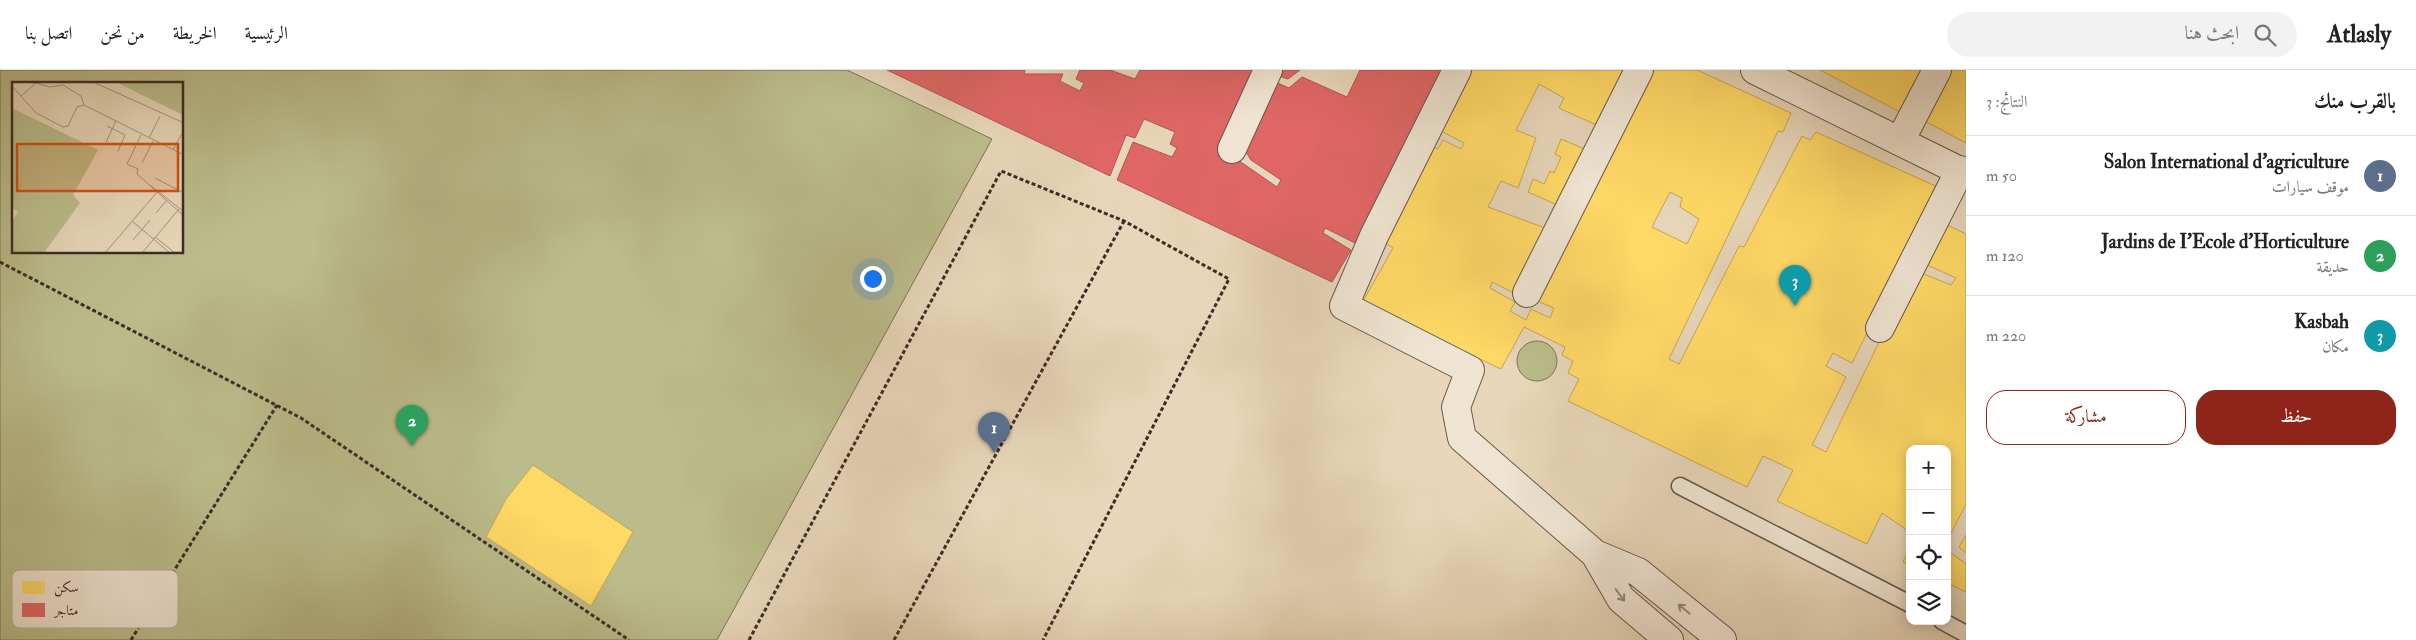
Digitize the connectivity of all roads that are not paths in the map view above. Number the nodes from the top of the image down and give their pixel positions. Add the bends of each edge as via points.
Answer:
1 (1268, 70) edge
2 (1457, 70) edge
3 (1639, 70) edge
4 (1754, 70) edge
5 (1936, 70) edge
6 (1900, 141) junction
7 (1232, 149) dead end
8 (1963, 172) edge
9 (1527, 293) dead end
10 (1880, 328) dead end
11 (1680, 486) dead end
12 (1595, 554) junction
13 (1906, 602) edge
14 (1949, 625) edge
15 (1966, 634) edge
16 (1719, 639) edge
17 (1669, 640) edge

1 - 7 street
2 - 12 street via 1374,236 1344,306 1470,370 1456,407 1462,438
3 - 9 street
4 - 6 street
5 - 6 street
6 - 8 street
8 - 10 street
11 - 13 lane
16 -> 12 street via 1638,572
12 -> 17 street via 1621,599
14 - 15 lane

